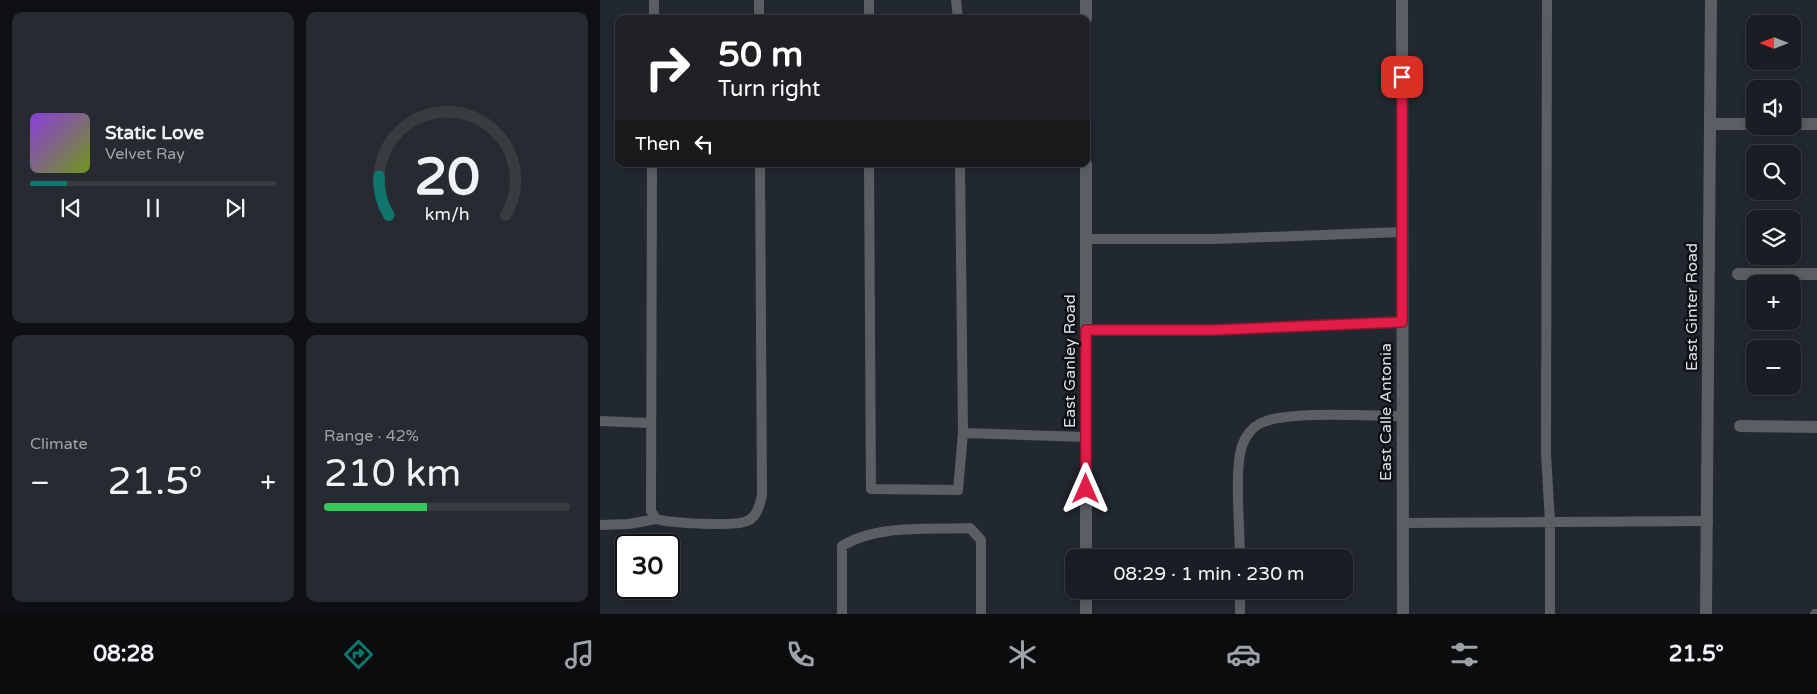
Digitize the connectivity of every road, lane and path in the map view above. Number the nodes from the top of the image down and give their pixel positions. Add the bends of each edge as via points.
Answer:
1 (654, 0) edge
2 (759, 0) edge
3 (868, 0) edge
4 (956, 0) edge
5 (1086, 0) edge
6 (1402, 0) edge
7 (1547, 0) edge
8 (1711, 0) edge
9 (654, 15) edge
10 (760, 15) edge
11 (869, 15) edge
12 (958, 15) edge
13 (1086, 15) edge
14 (1710, 124) junction
15 (1746, 124) edge
16 (1801, 124) edge
17 (1817, 124) edge
18 (652, 167) edge
19 (760, 167) edge
20 (870, 167) edge
21 (960, 167) edge
22 (1086, 167) edge
23 (1402, 232) junction
24 (1086, 239) junction
25 (1738, 274) dead end
26 (1817, 274) edge
27 (1402, 322) junction
28 (1086, 330) junction
29 (1402, 416) junction
30 (600, 421) edge
31 (650, 423) junction
32 (1740, 426) dead end
33 (1817, 427) edge
34 (964, 433) junction
35 (1086, 437) junction
36 (656, 519) junction
37 (1708, 521) junction
38 (1550, 522) junction
39 (1403, 523) junction
40 (600, 525) edge
41 (1086, 549) edge
42 (1240, 549) edge
43 (1086, 599) edge
44 (1240, 599) edge
45 (842, 614) edge
46 (981, 614) edge
47 (1086, 614) edge
48 (1240, 614) edge
49 (1403, 614) edge
50 (1550, 614) edge
51 (1706, 614) edge

1 - 9 lane
2 - 10 lane
3 - 11 lane
4 - 12 lane
5 - 13 street
6 - 23 street, East Calle Antonia
7 - 38 lane via 1546,454
8 - 14 street, East Ginter Road
14 - 15 street
14 - 37 street, East Ginter Road
16 - 17 street
18 - 31 lane
19 - 36 lane via 760,506 746,522 666,522
20 - 34 lane via 871,489 958,490
21 - 34 lane
22 - 24 street, East Ganley Road
23 - 24 lane via 1214,239
23 - 27 street, East Calle Antonia
24 - 28 street, East Ganley Road
25 - 26 street
27 - 28 lane via 1214,330
27 - 29 street, East Calle Antonia
28 - 35 street, East Ganley Road
29 - 39 street, East Calle Antonia
29 - 42 lane via 1294,416 1259,423 1246,440 1239,463
30 - 31 lane
31 - 36 lane via 649,496
32 - 33 street
34 - 35 lane
35 - 41 street, East Ganley Road
36 - 40 lane
37 - 38 lane
37 - 51 street, East Ginter Road
38 - 39 lane
38 - 50 lane
39 - 49 street, East Calle Antonia
43 - 47 street
44 - 48 lane
45 - 46 lane via 842,546 876,532 970,528 981,540

